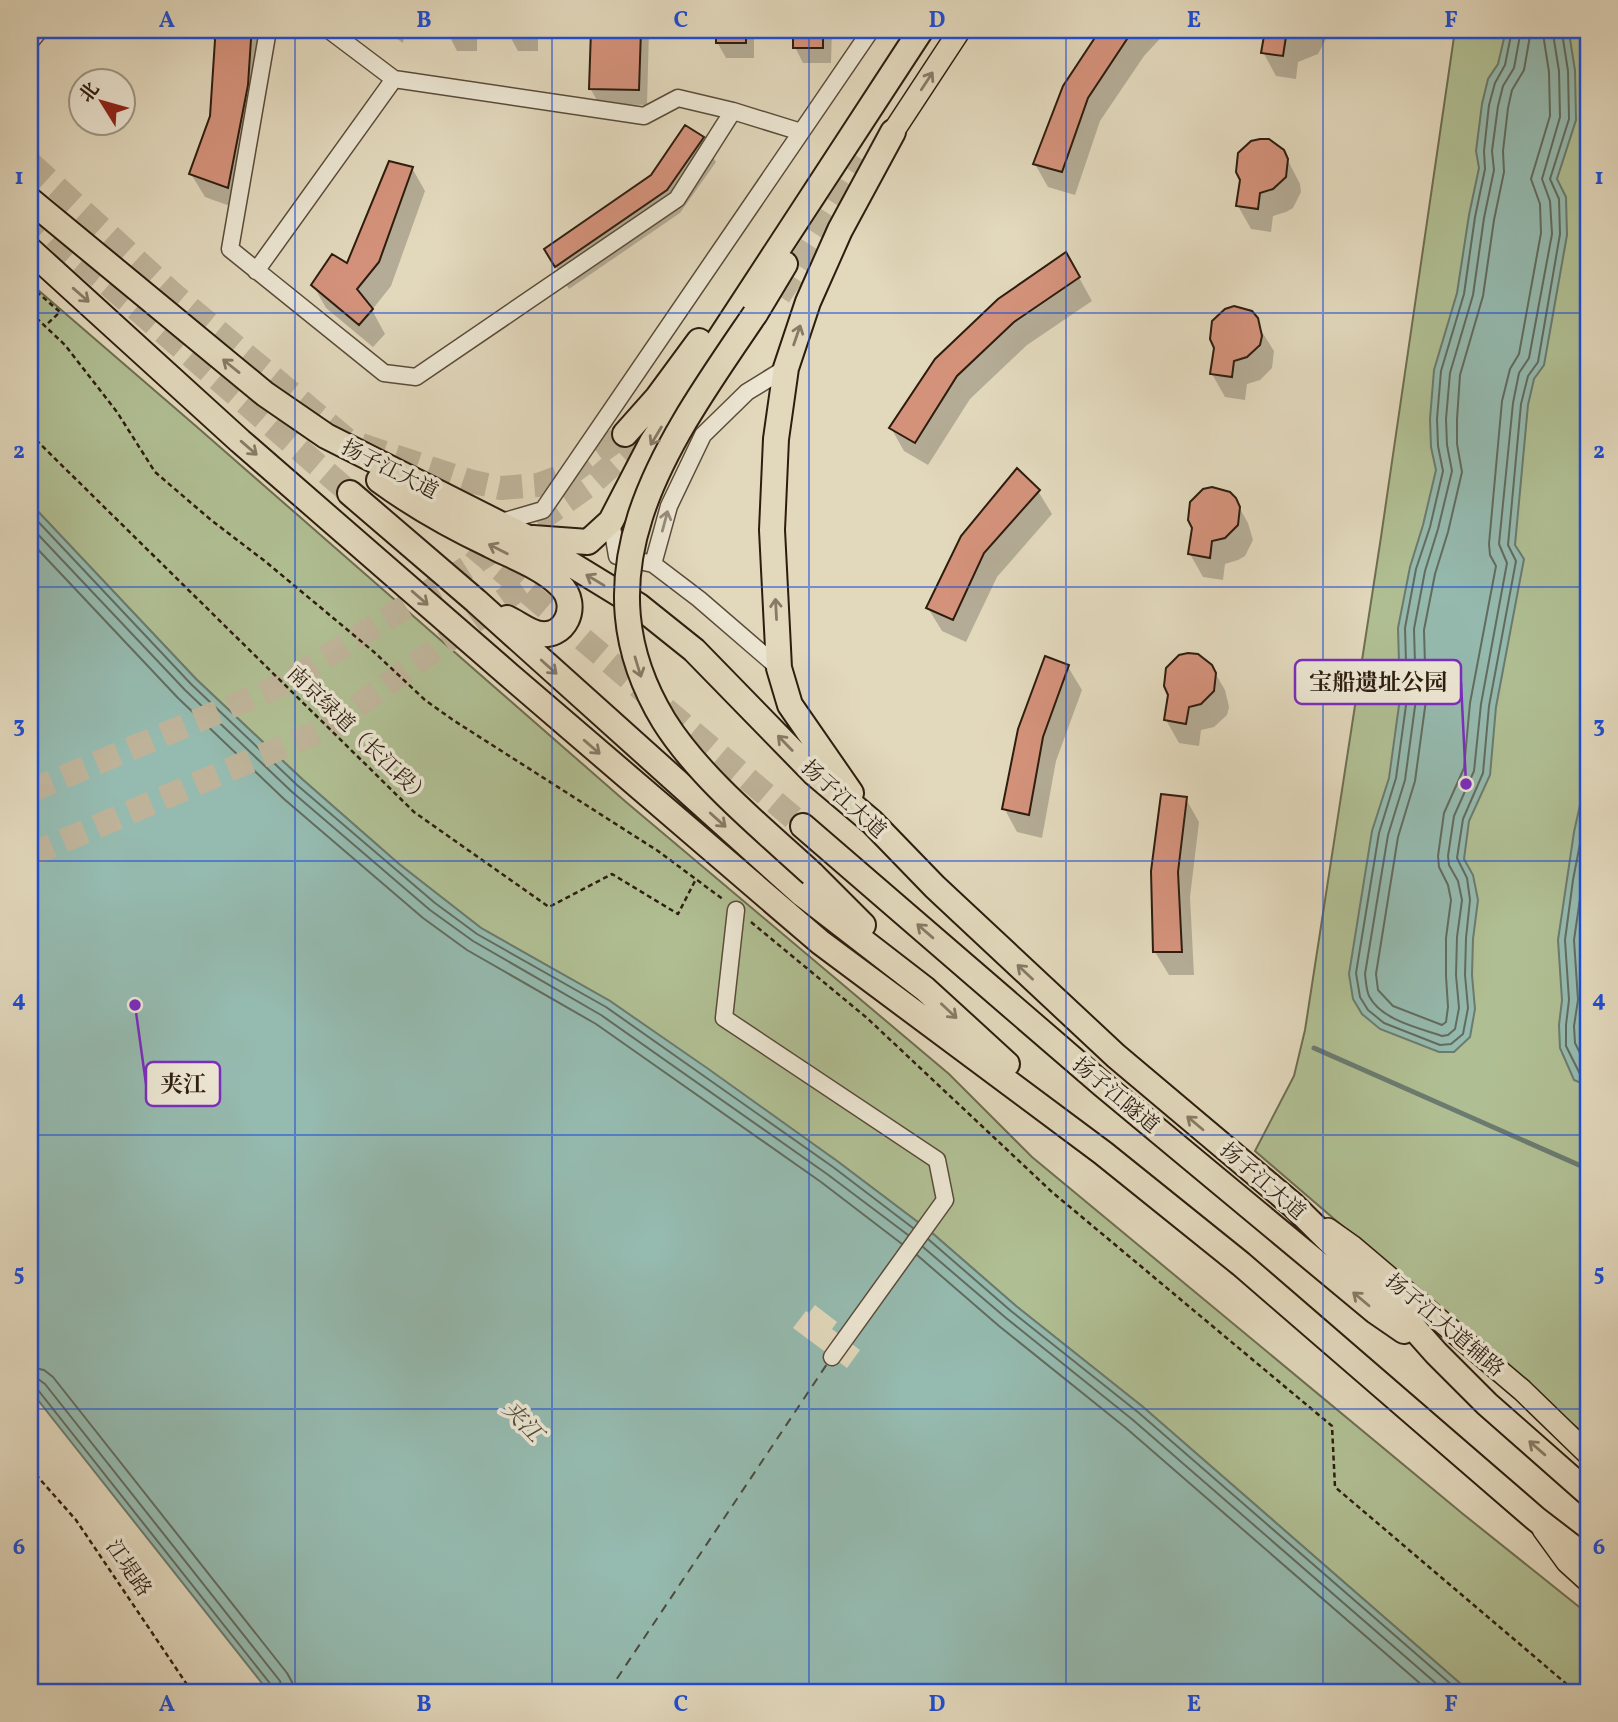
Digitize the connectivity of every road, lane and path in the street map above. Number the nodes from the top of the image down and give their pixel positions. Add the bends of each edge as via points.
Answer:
1 (40, 30) edge
2 (268, 30) edge
3 (329, 30) edge
4 (871, 30) edge
5 (902, 30) edge
6 (923, 30) edge
7 (960, 30) edge
8 (30, 42) edge
9 (394, 79) junction
10 (733, 111) junction
11 (801, 132) junction
12 (893, 132) joint
13 (30, 200) edge
14 (30, 250) edge
15 (256, 271) junction
16 (30, 286) edge
17 (30, 312) edge
18 (45, 326) junction
19 (786, 368) junction
20 (625, 434) tunnel mouth
21 (30, 435) edge
22 (326, 436) junction
23 (350, 493) tunnel mouth
24 (611, 521) junction
25 (498, 523) junction
26 (528, 538) junction
27 (653, 565) junction
28 (476, 601) junction
29 (779, 668) junction
30 (872, 822) junction
31 (803, 826) tunnel mouth
32 (696, 879) junction
33 (736, 910) junction
34 (925, 989) junction
35 (1103, 1153) junction
36 (1293, 1205) junction
37 (1436, 1353) junction
38 (832, 1357) dead end
39 (1588, 1454) edge
40 (30, 1468) edge
41 (1588, 1493) edge
42 (1536, 1519) junction
43 (1588, 1559) edge
44 (1588, 1581) edge
45 (192, 1692) edge
46 (1576, 1692) edge

1 - 8 street
2 - 15 street via 230,249
3 - 9 street
4 - 11 street
5 - 20 highway via 700,339
6 -> 24 highway via 652,442
6 -> 34 highway, bridge via 650,487 635,530 626,606 631,645 643,682 666,723 698,764
12 -> 7 main road
9 - 10 street via 644,116 678,98
9 - 15 street
10 - 11 street
10 - 15 street via 677,199 416,377 384,373
11 - 25 street via 543,510
19 -> 12 highway via 808,302 840,230
22 -> 13 highway, 扬子江大道 via 265,394
14 -> 35 highway via 251,450 820,942
16 - 18 path via 60,312
17 - 18 path
18 - 32 path via 117,412 155,471 211,520 374,652 425,700
27 -> 19 street via 669,506 702,435 747,392
29 -> 19 highway via 772,530 776,439
21 - 32 path, 南京绿道（长江段） via 414,812 548,906 612,874 678,914
22 - 25 highway, 扬子江大道
28 -> 22 highway via 536,633 559,629 571,608 568,595 551,578 382,482
23 - 28 highway
24 - 26 highway via 588,542
24 - 27 street via 617,556
25 - 26 highway, 扬子江大道
30 -> 26 highway, 扬子江大道 via 814,773 694,650 639,606
27 - 29 street
28 -> 34 highway via 802,894
29 - 30 highway via 790,705
36 -> 30 highway, 扬子江大道 via 1116,1056
37 -> 31 highway, 扬子江隧道 via 1375,1311 1103,1085
32 - 33 path
33 - 38 street via 724,1018 937,1160 945,1200
33 - 46 path via 867,1018 1052,1192 1332,1426 1335,1487
34 -> 35 highway
35 - 42 highway via 1241,1264
36 - 37 highway, 扬子江大道
36 - 39 main road, 扬子江大道辅路 via 1352,1246 1522,1390
41 -> 37 highway, 扬子江大道
40 - 45 path, 江堤路 via 76,1520
42 - 43 highway
42 - 44 main road via 1567,1562

